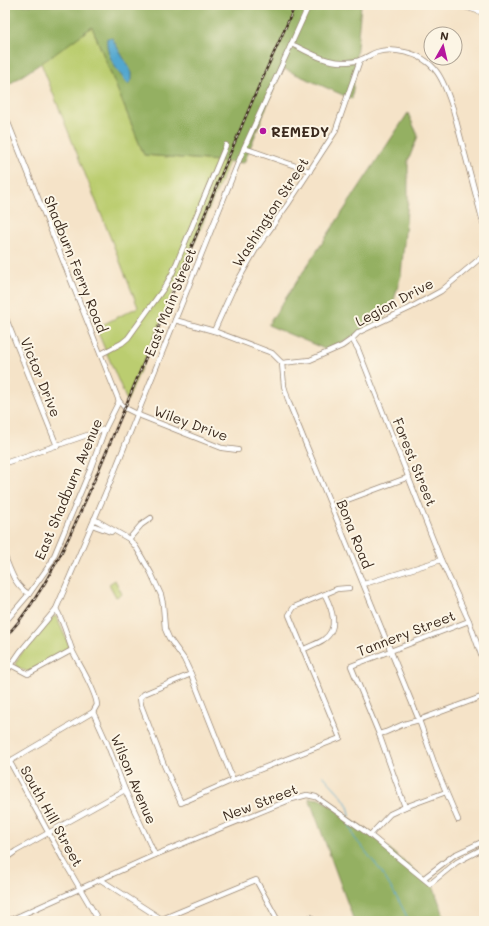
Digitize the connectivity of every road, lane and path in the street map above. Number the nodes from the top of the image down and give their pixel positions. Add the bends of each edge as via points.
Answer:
1 (309, 5) edge
2 (459, 5) edge
3 (484, 13) edge
4 (290, 44) junction
5 (360, 60) junction
6 (5, 115) edge
7 (226, 145) dead end
8 (244, 148) junction
9 (310, 171) junction
10 (484, 226) edge
11 (484, 255) edge
12 (5, 316) edge
13 (175, 320) junction
14 (214, 331) junction
15 (352, 339) junction
16 (101, 354) junction
17 (282, 363) junction
18 (119, 401) junction
19 (137, 415) junction
20 (105, 428) junction
21 (57, 446) junction
22 (238, 450) dead end
23 (5, 463) edge
24 (409, 477) junction
25 (331, 506) junction
26 (151, 518) dead end
27 (94, 519) junction
28 (92, 525) junction
29 (121, 535) junction
30 (129, 539) junction
31 (5, 557) edge
32 (441, 560) junction
33 (364, 584) junction
34 (349, 588) dead end
35 (29, 594) junction
36 (325, 595) junction
37 (56, 609) junction
38 (469, 621) junction
39 (5, 622) edge
40 (72, 650) junction
41 (303, 650) junction
42 (391, 651) junction
43 (484, 664) edge
44 (11, 665) junction
45 (5, 674) edge
46 (191, 674) junction
47 (484, 696) edge
48 (93, 712) junction
49 (419, 720) junction
50 (379, 734) junction
51 (5, 753) edge
52 (7, 763) edge
53 (233, 780) junction
54 (125, 790) junction
55 (446, 792) junction
56 (405, 806) junction
57 (458, 820) dead end
58 (48, 833) junction
59 (370, 835) junction
60 (484, 841) edge
61 (484, 848) edge
62 (155, 855) junction
63 (5, 859) edge
64 (424, 878) junction
65 (101, 880) junction
66 (81, 888) junction
67 (162, 920) edge
68 (8, 921) edge
69 (99, 921) edge
70 (278, 921) edge
71 (299, 921) edge
72 (315, 921) edge

1 - 4 street, East Main Street
2 - 3 street
4 - 5 street via 325,60
4 - 8 street, East Main Street
5 - 9 street, Washington Street via 335,132
5 - 10 street via 377,52 402,52 419,56 430,63 437,72 447,90 453,109
6 - 16 street, Shadburn Ferry Road
7 - 16 street via 164,288 128,338
8 - 9 street
8 - 13 street, East Main Street
9 - 14 street, Washington Street via 256,249 232,291
11 - 15 street, Legion Drive via 441,291 359,332
12 - 21 street, Victor Drive
13 - 14 street
13 - 19 street, East Main Street
14 - 17 street via 272,354
15 - 17 street via 310,360
15 - 24 street, Forest Street
16 - 18 street, Shadburn Ferry Road
17 - 25 street, Bona Road via 289,403
18 - 19 street, Shadburn Ferry Road
18 - 20 street, East Shadburn Avenue
19 - 22 street, Wiley Drive via 222,448
19 - 27 street, East Main Street
20 - 21 street
20 - 35 street, East Shadburn Avenue via 51,563
21 - 23 street
24 - 25 street
24 - 32 street, Forest Street
25 - 33 street, Bona Road
26 - 30 street
27 - 28 street, East Main Street
27 - 29 street
28 - 29 street
28 - 37 street, East Main Street
29 - 30 street
30 - 46 street via 136,547 161,595 165,628
31 - 35 street via 16,582
32 - 33 street
32 - 38 street, Forest Street
33 - 42 street, Bona Road
34 - 36 street via 337,589
35 - 39 street, East Shadburn Avenue
36 - 41 street via 334,615 330,634
36 - 41 street via 294,607 289,615
37 - 40 street
37 - 44 street, East Main Street
38 - 42 street, Tannery Street
38 - 43 street, Forest Street
40 - 44 street via 28,674
40 - 48 street via 96,702
41 - 53 street via 340,738
42 - 49 street, Bona Road
42 - 50 street, Tannery Street via 351,666
44 - 45 street, East Main Street
46 - 53 street
46 - 53 street via 140,698 164,765 181,802
47 - 49 street
48 - 52 street
48 - 54 street, Wilson Avenue
49 - 50 street
49 - 55 street, Bona Road
50 - 56 street
51 - 52 street, South Hill Street
52 - 58 street, South Hill Street
54 - 58 street
54 - 62 street, Wilson Avenue
55 - 56 street
55 - 57 street, Bona Road
56 - 59 street via 390,814
58 - 63 street
58 - 66 street, South Hill Street
59 - 62 street, New Street via 316,797 308,795
59 - 64 street, New Street
60 - 64 street via 454,855
61 - 64 street, New Street via 457,862 430,884
62 - 65 street, New Street
65 - 66 street, South Hill Street
65 - 67 street
66 - 68 street
66 - 69 street, South Hill Street
67 - 70 street via 256,880
71 - 72 street via 311,917

